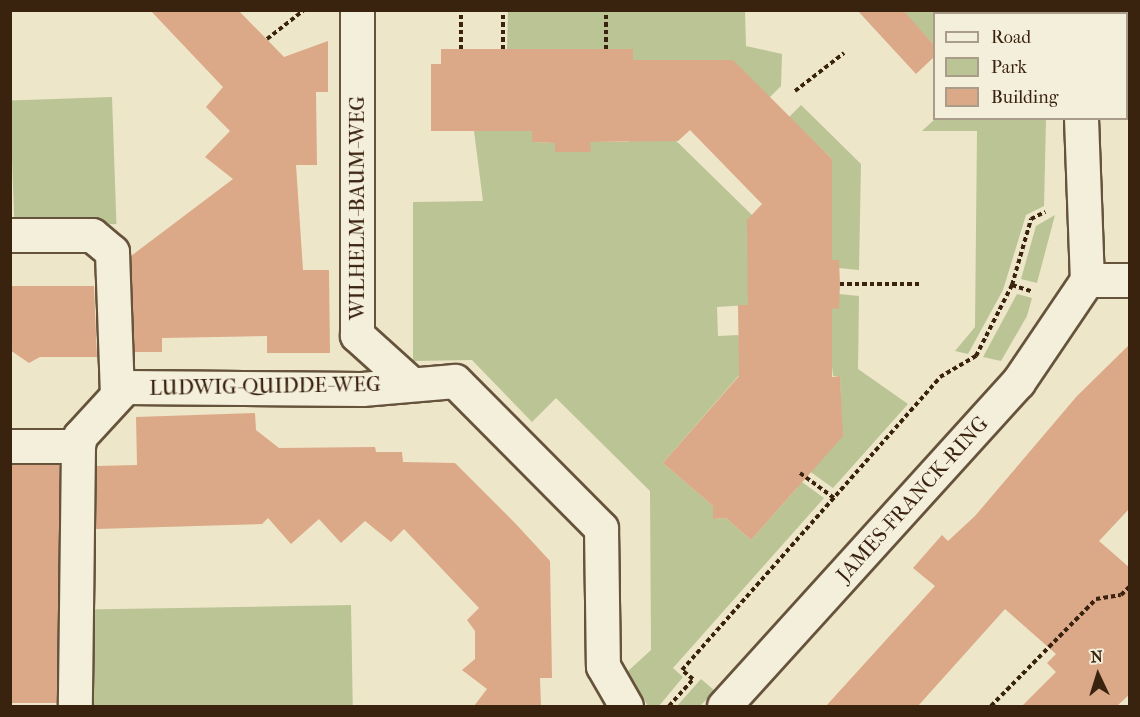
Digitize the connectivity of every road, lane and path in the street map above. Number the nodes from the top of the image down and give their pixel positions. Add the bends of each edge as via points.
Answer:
1 (304, 10) edge
2 (357, 10) edge
3 (461, 10) edge
4 (503, 10) edge
5 (606, 10) edge
6 (267, 39) dead end
7 (461, 49) dead end
8 (503, 49) dead end
9 (606, 49) dead end
10 (844, 53) dead end
11 (795, 91) dead end
12 (1081, 120) edge
13 (1086, 192) junction
14 (10, 235) edge
15 (1087, 280) junction
16 (1130, 280) edge
17 (840, 284) dead end
18 (921, 284) dead end
19 (408, 382) junction
20 (117, 394) junction
21 (10, 446) edge
22 (78, 446) junction
23 (800, 473) dead end
24 (834, 498) junction
25 (1130, 586) edge
26 (75, 706) edge
27 (626, 706) edge
28 (669, 706) edge
29 (724, 706) edge
30 (992, 706) edge

1 - 6 path
2 - 19 street, WILHELM-BAUM-WEG via 357,335
3 - 7 path
4 - 8 path
5 - 9 path
10 - 11 path
12 - 13 street
13 - 15 street
13 - 24 path via 1031,219 1012,285 976,357 940,377
14 - 20 street via 92,235 112,252
15 - 16 street
15 - 29 street, JAMES-FRANCK-RING via 1018,381
17 - 18 path
19 - 20 street, LUDWIG-QUIDDE-WEG via 362,389 125,387
19 - 27 street, LUDWIG-QUIDDE-WEG via 454,381 601,528 603,666
20 - 22 street via 80,436
21 - 22 street
22 - 26 street
23 - 24 path
24 - 28 path via 682,670 693,679
25 - 30 path via 1121,595 1096,599

